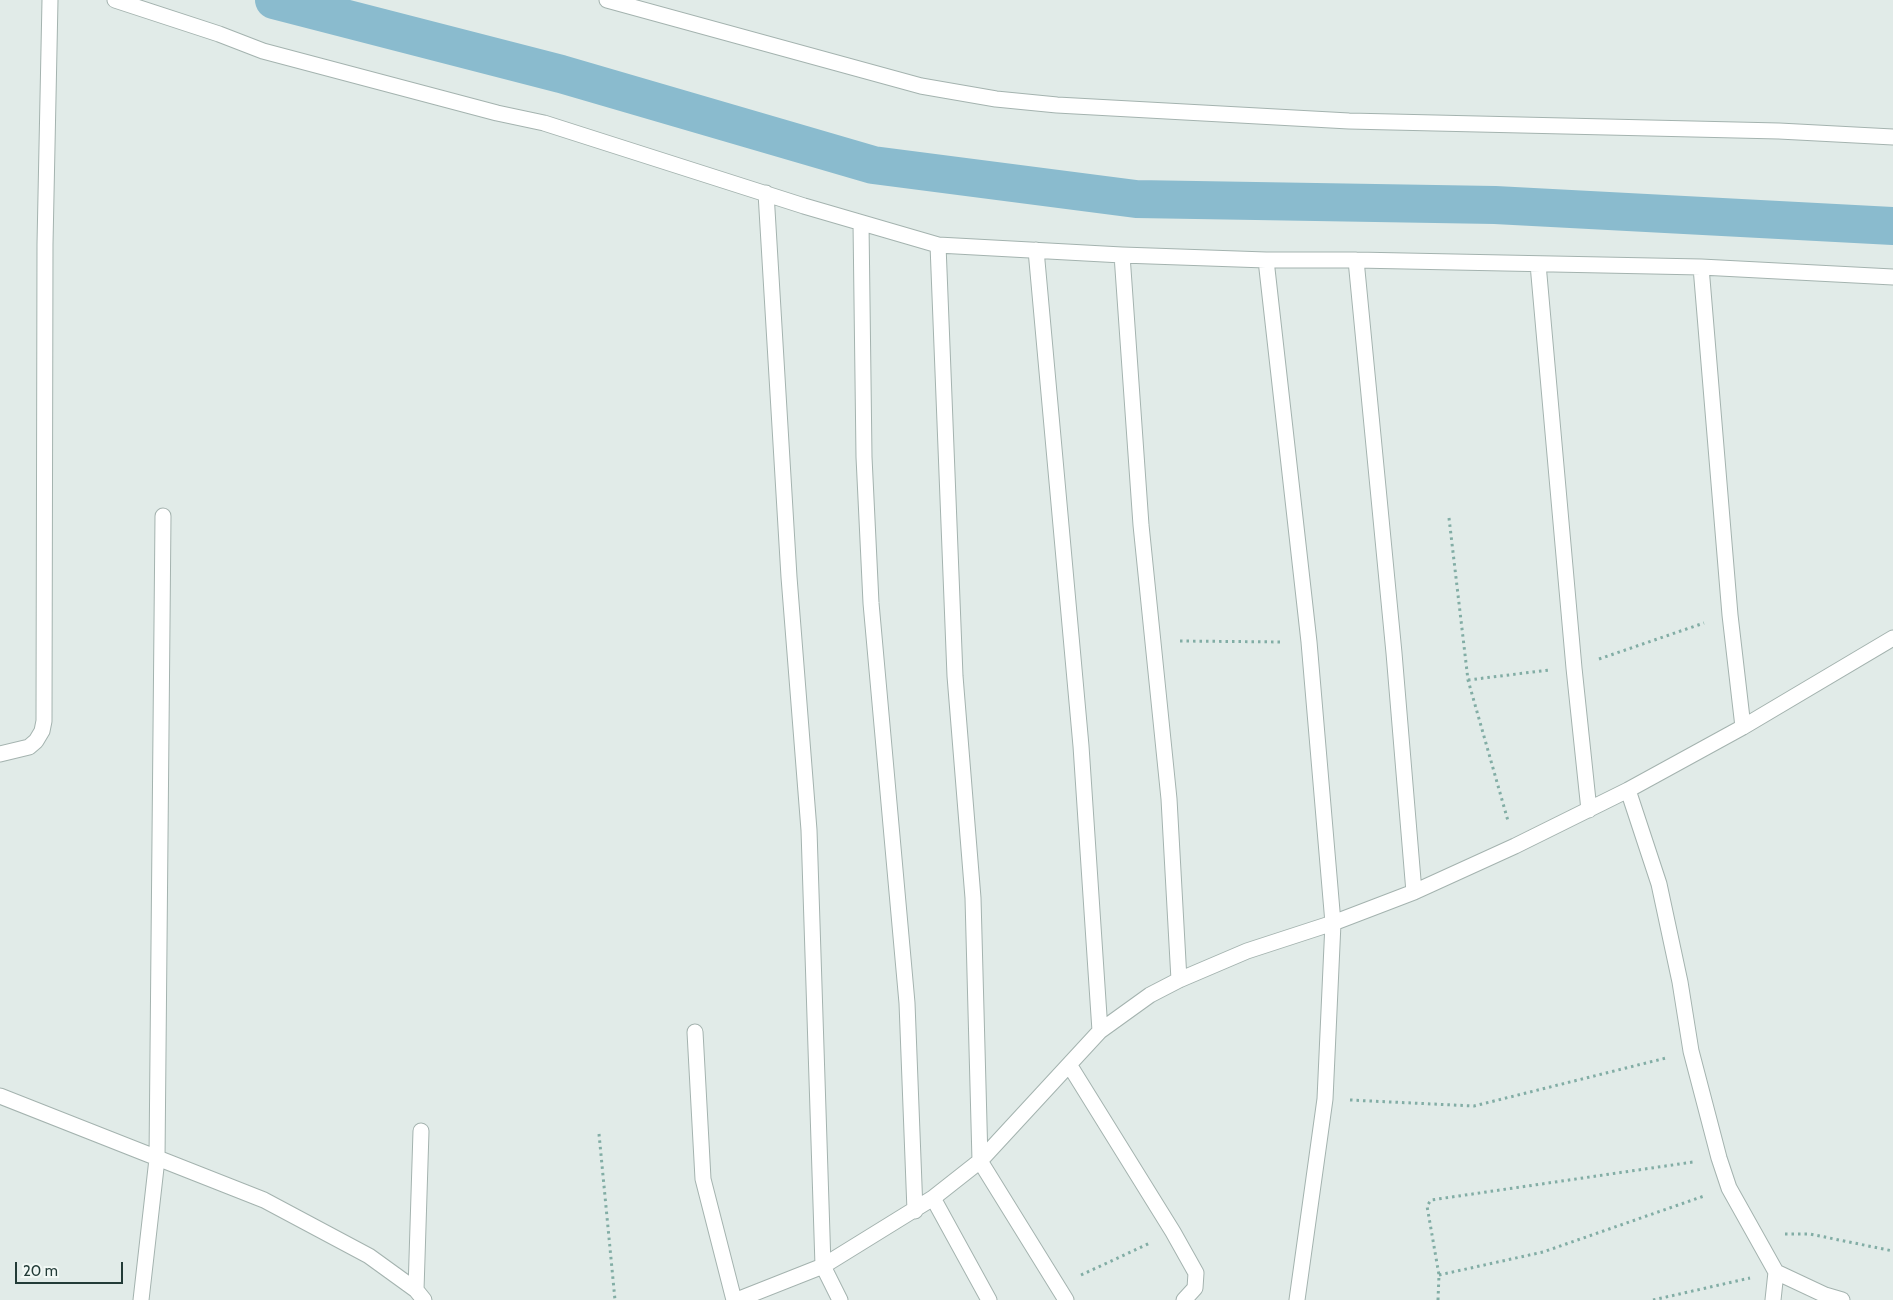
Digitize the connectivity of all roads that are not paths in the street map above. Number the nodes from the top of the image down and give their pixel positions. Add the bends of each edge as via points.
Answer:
1 (50, 0) edge
2 (116, 0) edge
3 (607, 0) edge
4 (1893, 137) edge
5 (766, 192) junction
6 (861, 223) junction
7 (938, 245) junction
8 (1036, 250) junction
9 (1122, 255) junction
10 (1266, 260) junction
11 (1356, 260) junction
12 (1538, 264) junction
13 (1701, 267) junction
14 (1893, 276) edge
15 (163, 516) dead end
16 (1893, 638) edge
17 (1743, 727) junction
18 (0, 754) edge
19 (1628, 790) junction
20 (1590, 810) junction
21 (1414, 892) junction
22 (1333, 923) junction
23 (1179, 980) junction
24 (1100, 1031) junction
25 (695, 1032) dead end
26 (1070, 1066) junction
27 (0, 1096) edge
28 (421, 1131) dead end
29 (157, 1159) junction
30 (980, 1161) junction
31 (933, 1198) junction
32 (915, 1211) junction
33 (822, 1266) junction
34 (1776, 1272) junction
35 (420, 1295) edge
36 (141, 1300) edge
37 (736, 1300) edge
38 (840, 1300) edge
39 (989, 1300) edge
40 (1066, 1300) edge
41 (1184, 1300) edge
42 (1298, 1300) edge
43 (1774, 1300) edge
44 (1842, 1300) edge

1 - 18 street via 44,721 42,731 29,747
2 - 5 street via 263,51 544,123
3 - 4 street via 921,86 996,99 1349,121 1779,131
5 - 6 street
5 - 33 street via 789,577 809,830
6 - 7 street
6 - 32 street via 864,457 871,603 907,1002
7 - 8 street
7 - 30 street via 955,676 972,898
8 - 9 street
8 - 24 street via 1080,746
9 - 10 street
9 - 23 street via 1140,506 1169,799
10 - 11 street
10 - 22 street via 1309,642
11 - 12 street
11 - 21 street
12 - 13 street
12 - 20 street
13 - 14 street
13 - 17 street via 1730,615
15 - 29 street
16 - 17 street
17 - 19 street
19 - 20 street
19 - 34 street via 1659,884 1692,1051 1719,1158 1730,1188
20 - 21 street
21 - 22 street
22 - 23 street via 1247,951
22 - 42 street via 1325,1099
23 - 24 street via 1150,995
24 - 26 street
25 - 37 street via 703,1179
26 - 30 street
26 - 41 street via 1196,1273 1195,1288
27 - 29 street
28 - 35 street
29 - 35 street via 264,1200 369,1256
29 - 36 street
30 - 31 street
30 - 40 street
31 - 32 street
31 - 39 street
32 - 33 street
33 - 37 street
33 - 38 street
34 - 43 street
34 - 44 street

